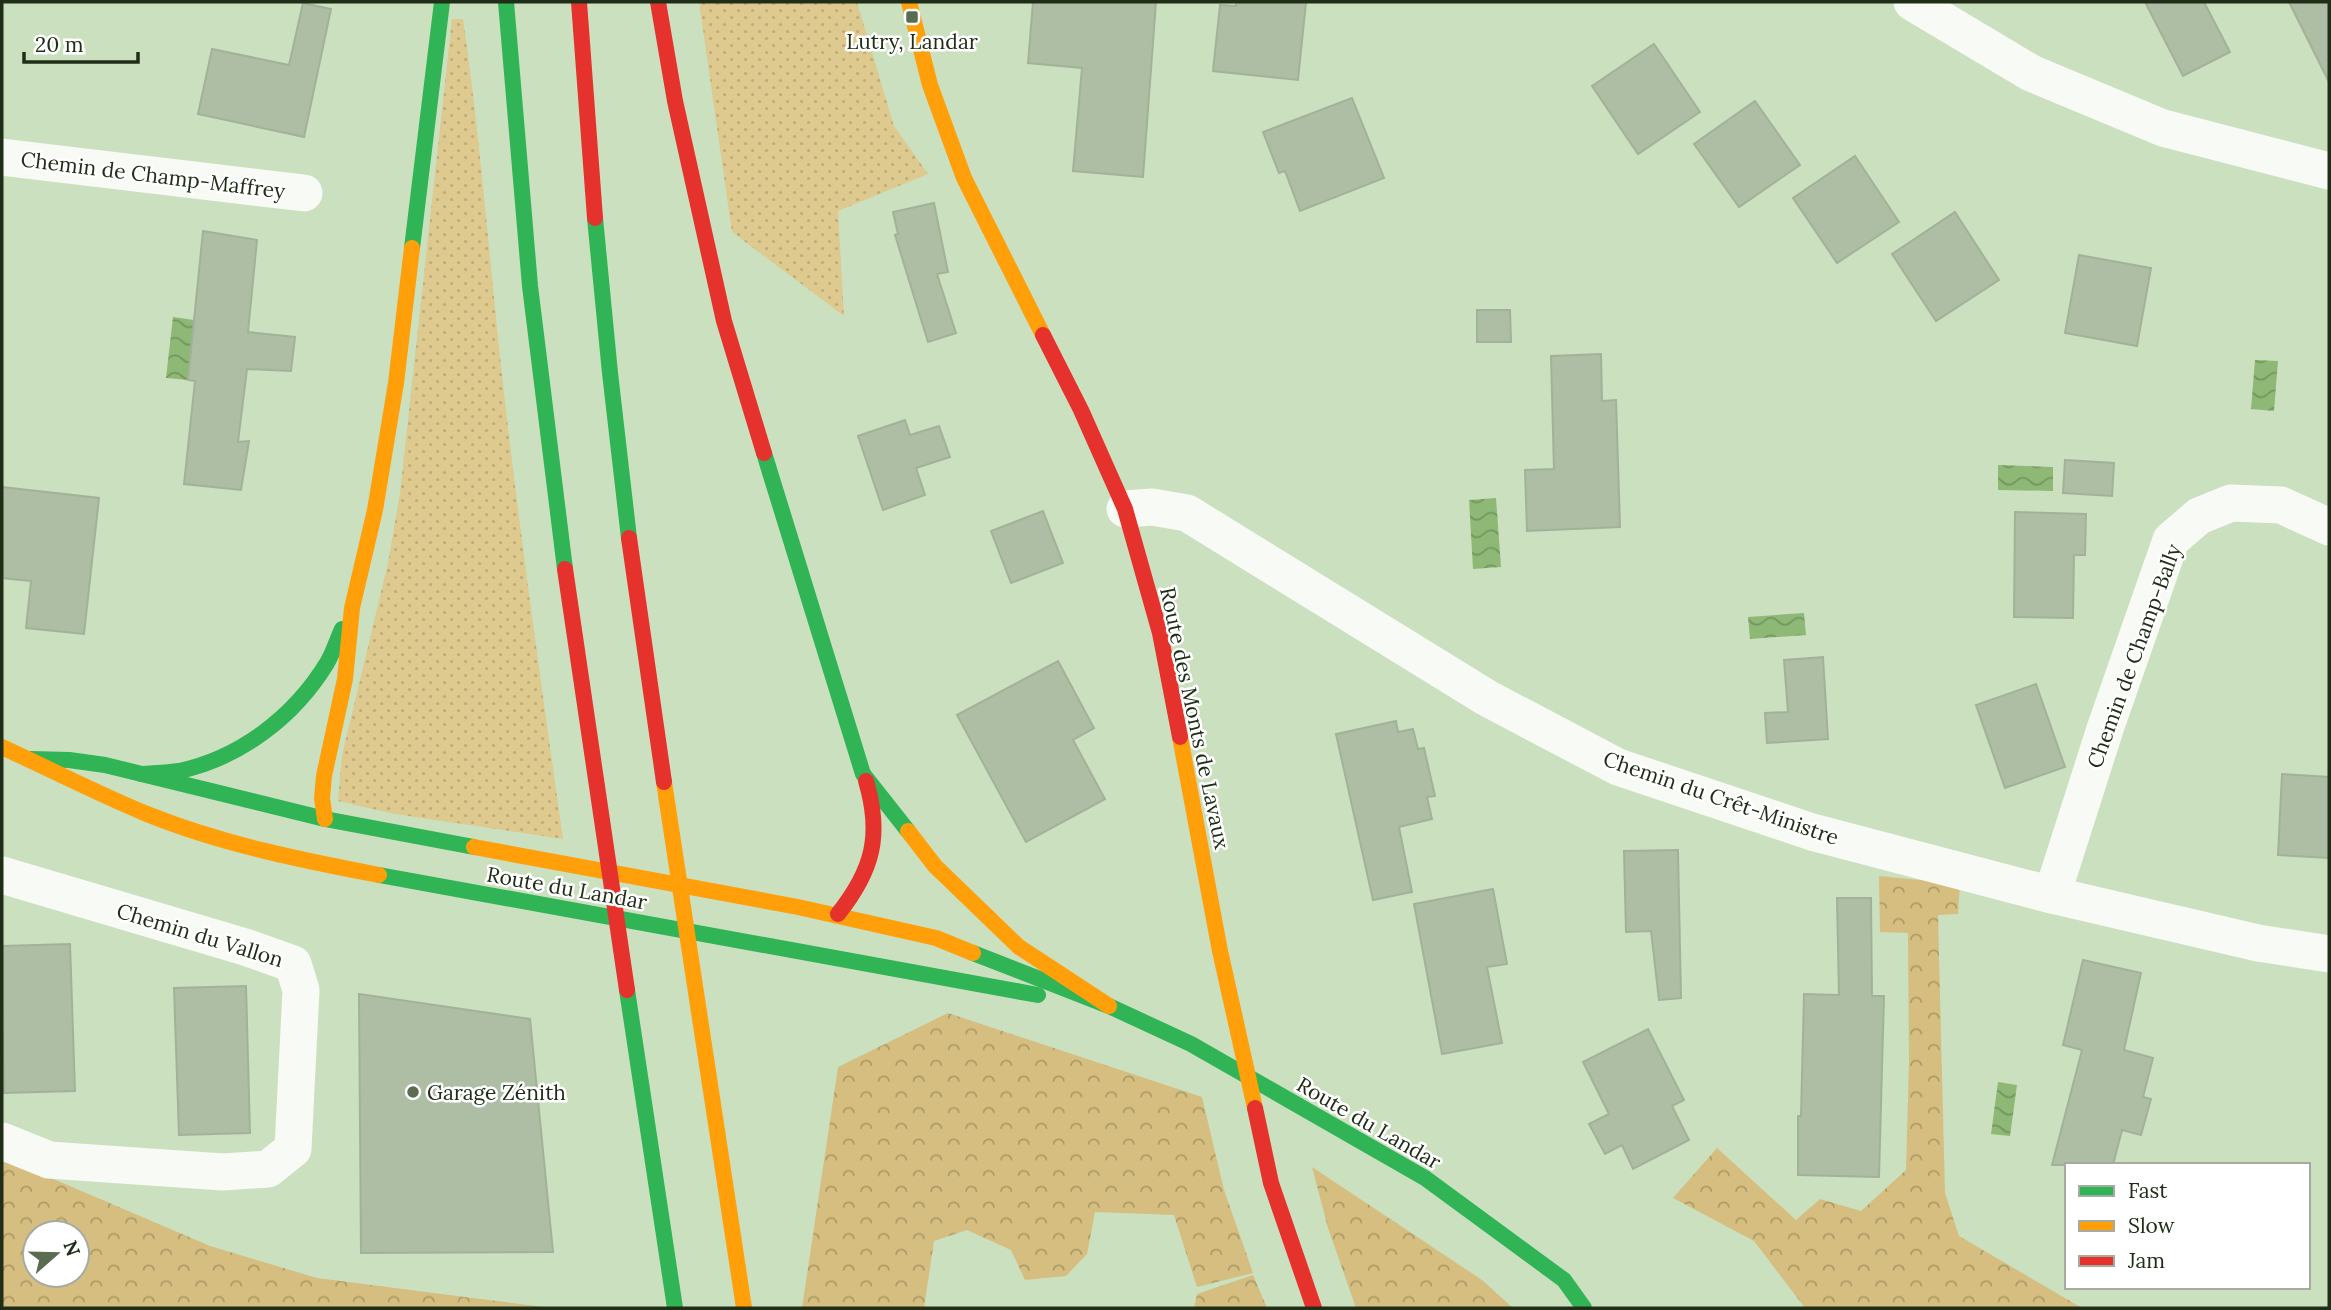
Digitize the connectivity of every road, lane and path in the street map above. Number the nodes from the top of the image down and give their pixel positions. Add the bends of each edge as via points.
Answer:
1 (442, 2) edge
2 (506, 2) edge
3 (579, 2) edge
4 (659, 2) edge
5 (909, 2) edge
6 (1912, 2) edge
7 (2, 158) edge
8 (2329, 171) edge
9 (304, 192) dead end
10 (1125, 509) junction
11 (2329, 527) edge
12 (352, 608) junction
13 (2, 747) edge
14 (31, 759) junction
15 (141, 774) junction
16 (863, 774) junction
17 (325, 820) junction
18 (366, 873) junction
19 (2, 875) edge
20 (2052, 895) junction
21 (838, 915) junction
22 (700, 916) dead end
23 (634, 921) junction
24 (814, 928) dead end
25 (2329, 954) edge
26 (1110, 1006) junction
27 (2, 1140) edge
28 (676, 1308) edge
29 (744, 1308) edge
30 (1314, 1308) edge
31 (1584, 1308) edge

1 - 12 main road via 396,383 375,510
2 - 28 main road via 524,229 564,565
3 - 29 main road via 605,329 635,579
4 - 16 main road via 678,114 724,321
5 - 10 main road, Route des Monts de Lavaux via 930,85 964,178 1081,410
6 - 8 street via 2031,73 2163,128
7 - 9 street, Chemin de Champ-Maffrey
10 - 20 street, Chemin du Crêt-Ministre via 1152,507 1187,513 1487,698 1618,767 1812,832
10 - 30 main road, Route des Monts de Lavaux via 1160,633 1271,1183
11 - 20 street, Chemin de Champ-Bally via 2281,505 2231,503 2199,516 2171,540
12 - 15 main road via 326,664 276,723 213,761 178,771
12 - 17 main road via 345,679 324,776
13 - 14 main road, Route du Landar
14 - 15 main road, Route du Landar via 69,760
14 - 18 main road, Route du Landar via 146,814 201,833
15 - 17 main road, Route du Landar
16 - 21 main road via 874,810 874,848 867,873
16 - 26 main road via 935,866 1019,947
17 - 18 main road via 338,845
17 - 21 main road, Route du Landar
18 - 23 main road, Route du Landar
19 - 27 street, Chemin du Vallon via 293,964 301,990 293,1149 268,1168 223,1172 50,1160
20 - 25 street, Chemin du Crêt-Ministre via 2258,943
21 - 24 main road
21 - 26 main road, Route du Landar via 936,938
22 - 23 main road
23 - 26 main road, Route du Landar
26 - 31 main road, Route du Landar via 1191,1044 1425,1178 1564,1280

